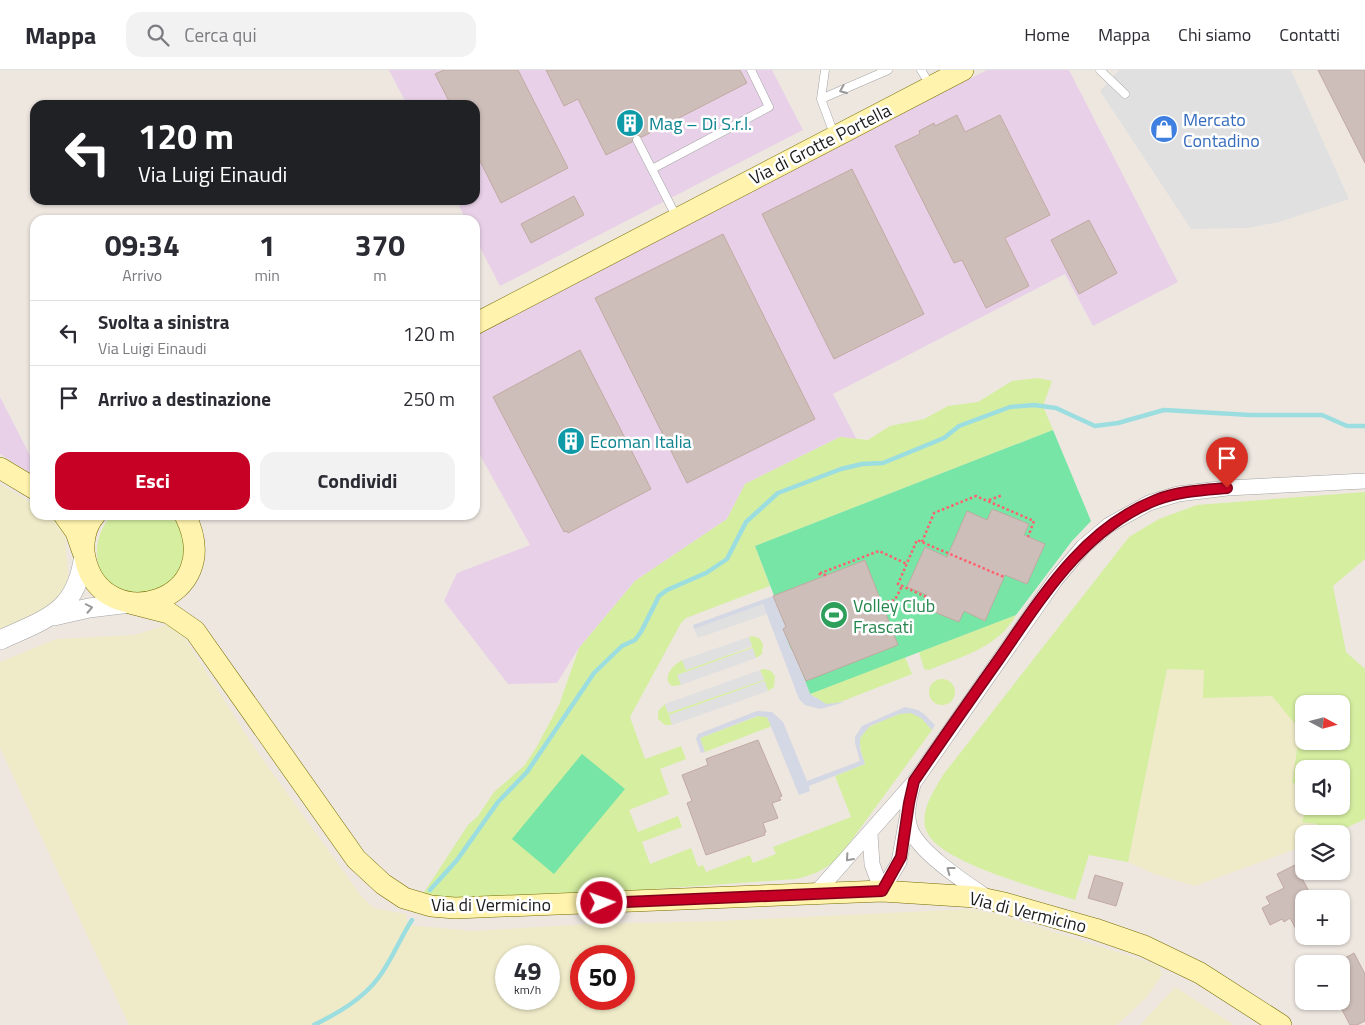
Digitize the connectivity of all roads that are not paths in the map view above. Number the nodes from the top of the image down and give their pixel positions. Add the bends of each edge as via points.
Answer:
1 (751, 70) edge
2 (825, 70) edge
3 (888, 70) edge
4 (963, 70) edge
5 (1100, 70) edge
6 (926, 78) edge
7 (1125, 94) dead end
8 (821, 99) junction
9 (835, 137) junction
10 (637, 140) dead end
11 (652, 169) junction
12 (677, 218) junction
13 (480, 321) edge
14 (0, 468) edge
15 (1365, 481) edge
16 (30, 486) edge
17 (68, 520) edge
18 (93, 520) edge
19 (187, 520) edge
20 (84, 554) junction
21 (185, 580) junction
22 (130, 603) junction
23 (48, 618) junction
24 (195, 631) junction
25 (0, 640) edge
26 (914, 781) junction
27 (908, 811) junction
28 (870, 834) junction
29 (882, 891) junction
30 (816, 893) junction
31 (989, 899) junction
32 (1281, 1025) edge

1 - 11 lane via 770,107
2 - 8 lane
3 -> 8 lane
4 - 6 main road, Via di Grotte Portella
5 - 7 lane
6 - 9 main road, Via di Grotte Portella
8 - 9 lane
9 - 12 main road, Via di Grotte Portella
10 - 11 lane
11 - 12 lane
12 - 13 main road, Via di Grotte Portella
14 - 16 main road
15 - 26 street via 1227,488 1178,494 1149,503 1109,526 1083,547 1056,579
17 - 20 main road
18 - 20 main road via 85,536
19 - 21 main road via 195,547 193,564
20 - 22 main road, Via di Vermicino via 90,575 99,587
20 - 23 street via 74,592 64,606
21 - 22 main road via 161,599
21 - 24 main road, Via di Vermicino via 187,608
23 -> 22 street
22 - 24 main road, Via di Vermicino via 169,613
23 - 25 street
24 - 30 main road, Via di Vermicino via 347,848 378,880 410,900 455,908
26 - 27 street
26 - 28 street
27 - 29 street via 901,857
31 -> 27 street via 926,850 910,828
28 - 29 street via 872,868
28 -> 30 street
29 - 30 main road, Via di Vermicino
29 - 31 main road, Via di Vermicino
31 - 32 main road, Via di Vermicino via 1144,946 1200,974

